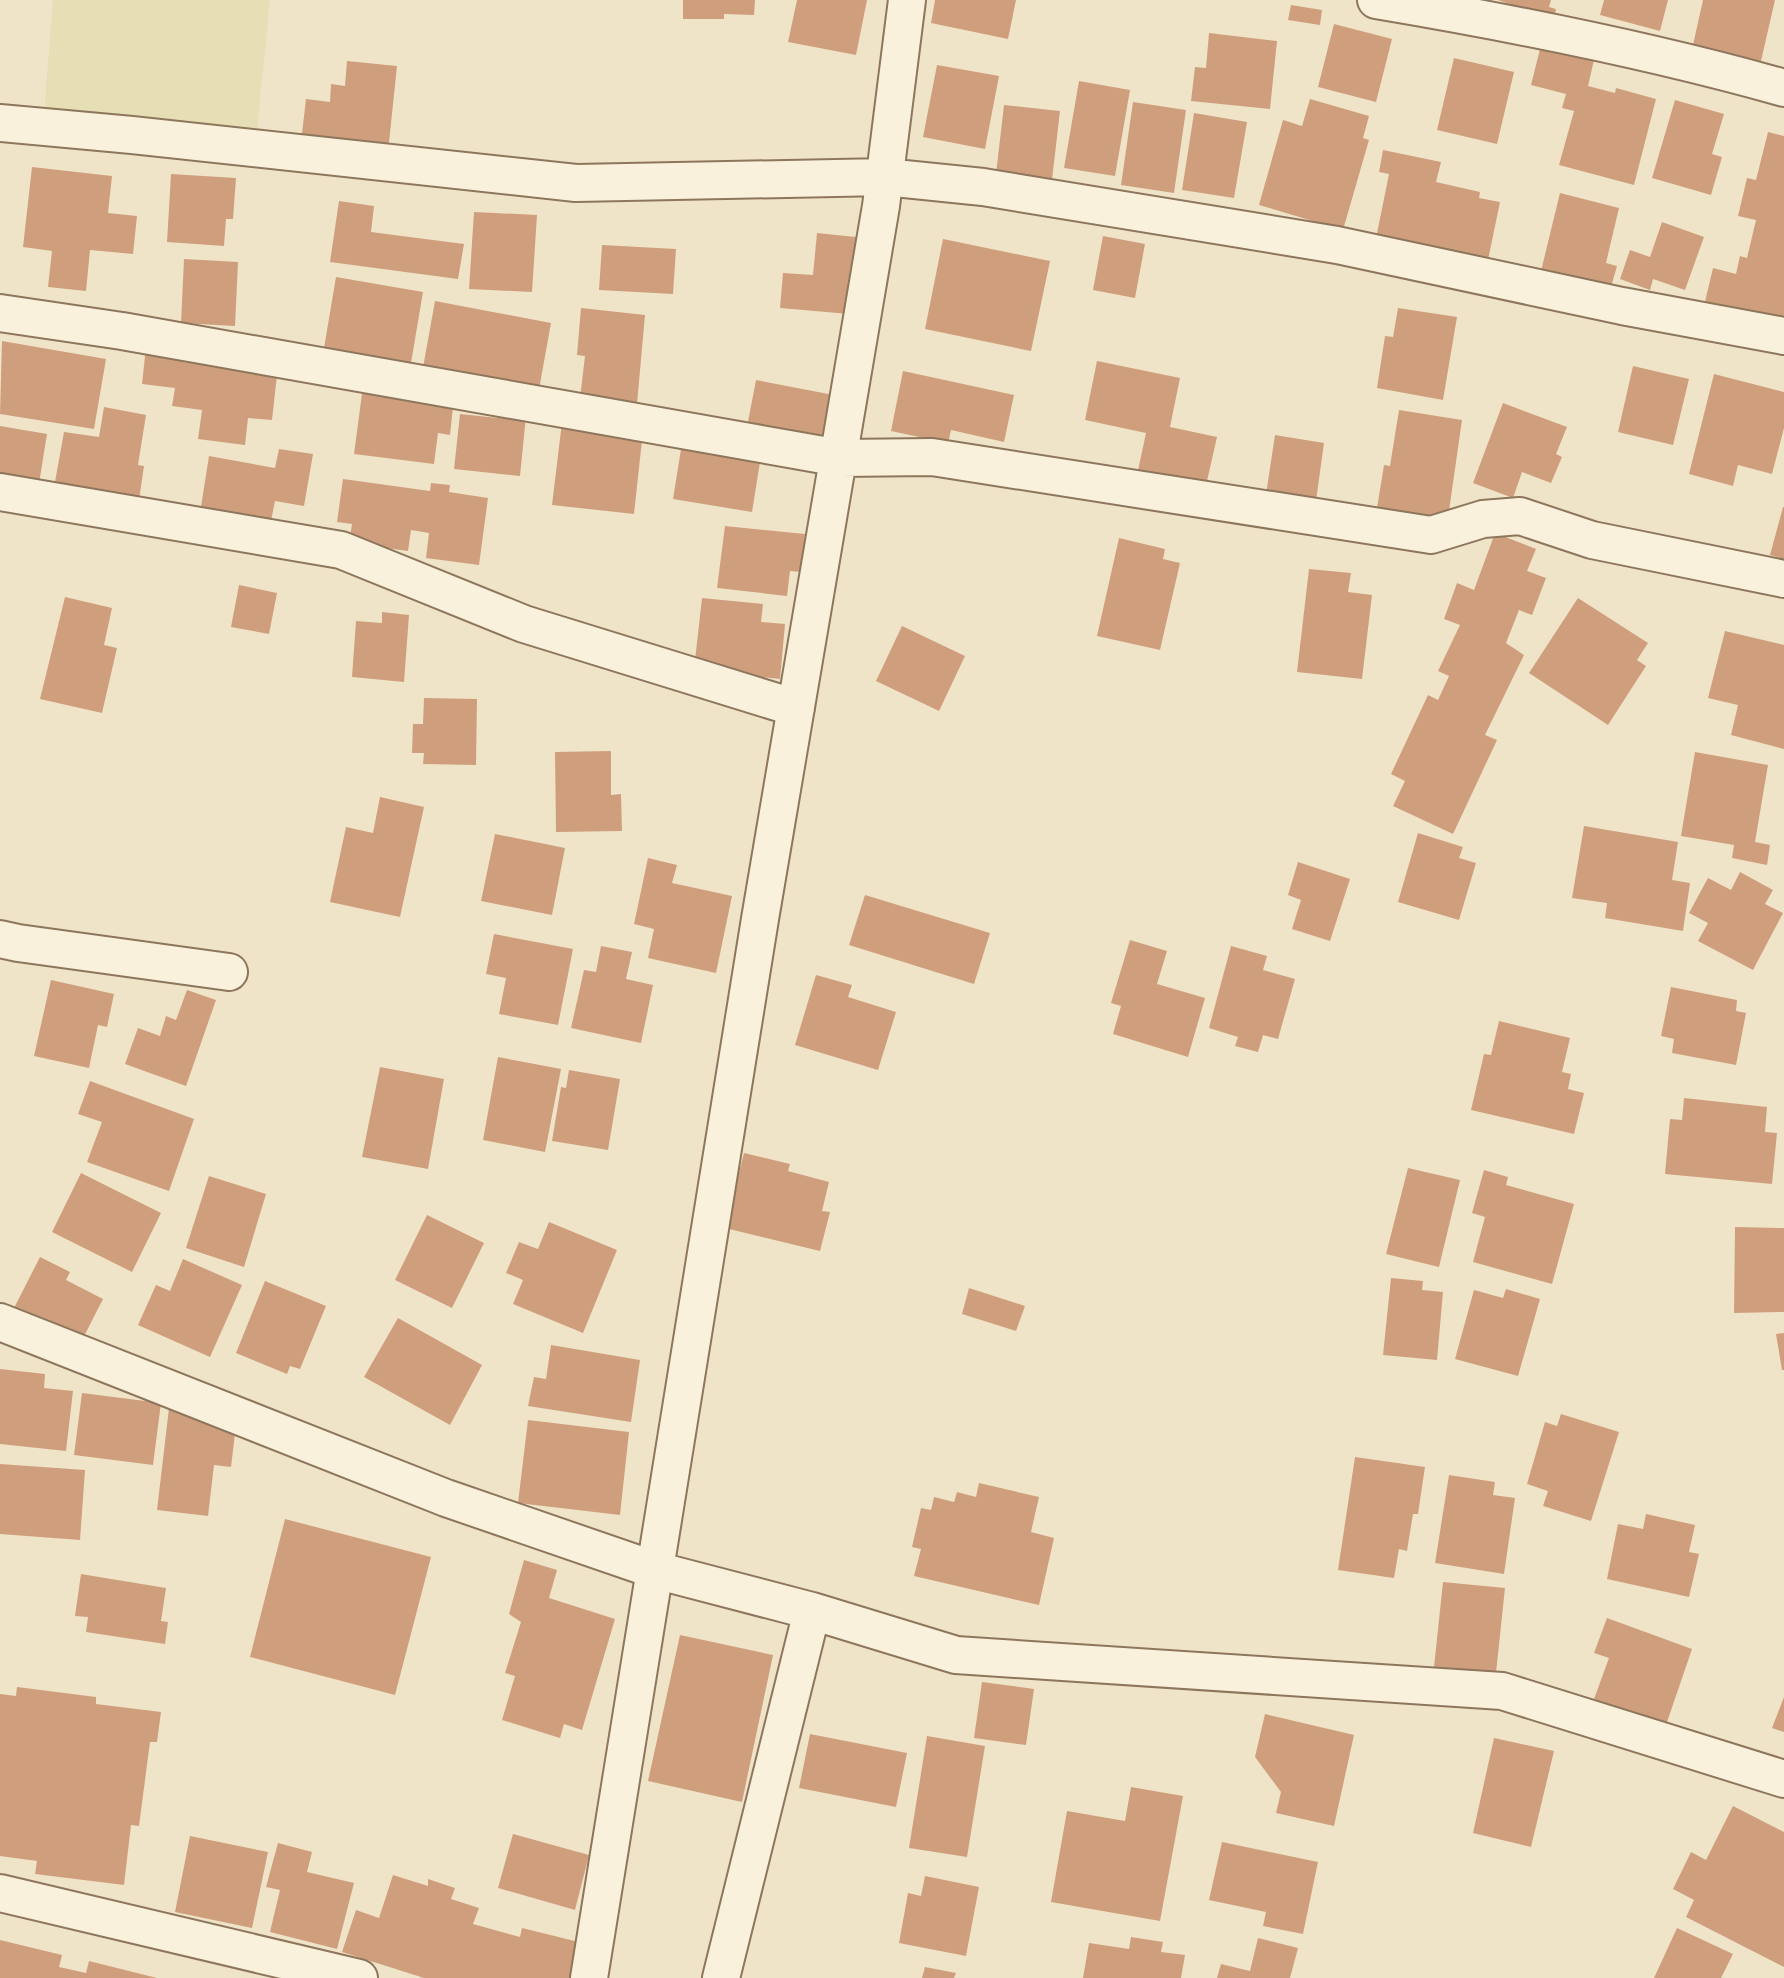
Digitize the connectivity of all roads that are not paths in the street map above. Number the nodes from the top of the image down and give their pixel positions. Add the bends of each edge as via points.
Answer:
1 (907, 0) edge
2 (1376, 0) edge
3 (1784, 88) edge
4 (0, 123) edge
5 (885, 177) junction
6 (0, 313) edge
7 (1784, 336) edge
8 (840, 458) junction
9 (0, 492) edge
10 (1784, 579) edge
11 (796, 708) junction
12 (0, 939) edge
13 (229, 972) dead end
14 (0, 1322) edge
15 (655, 1570) junction
16 (812, 1611) junction
17 (1784, 1779) edge
18 (0, 1893) edge
19 (359, 1978) edge
20 (589, 1978) edge
21 (721, 1978) edge

1 - 5 street
2 - 3 street via 1711,68
4 - 5 street via 576,183
5 - 7 street via 983,187 1337,245
5 - 8 street
6 - 8 street
8 - 10 street via 932,457 1431,535 1483,519 1520,516 1592,540
8 - 11 street
9 - 11 street via 341,550 524,624
11 - 15 street
12 - 13 street
14 - 15 street via 446,1498
15 - 16 street
15 - 20 street
16 - 17 street via 956,1655 1502,1691
16 - 21 street
18 - 19 street

